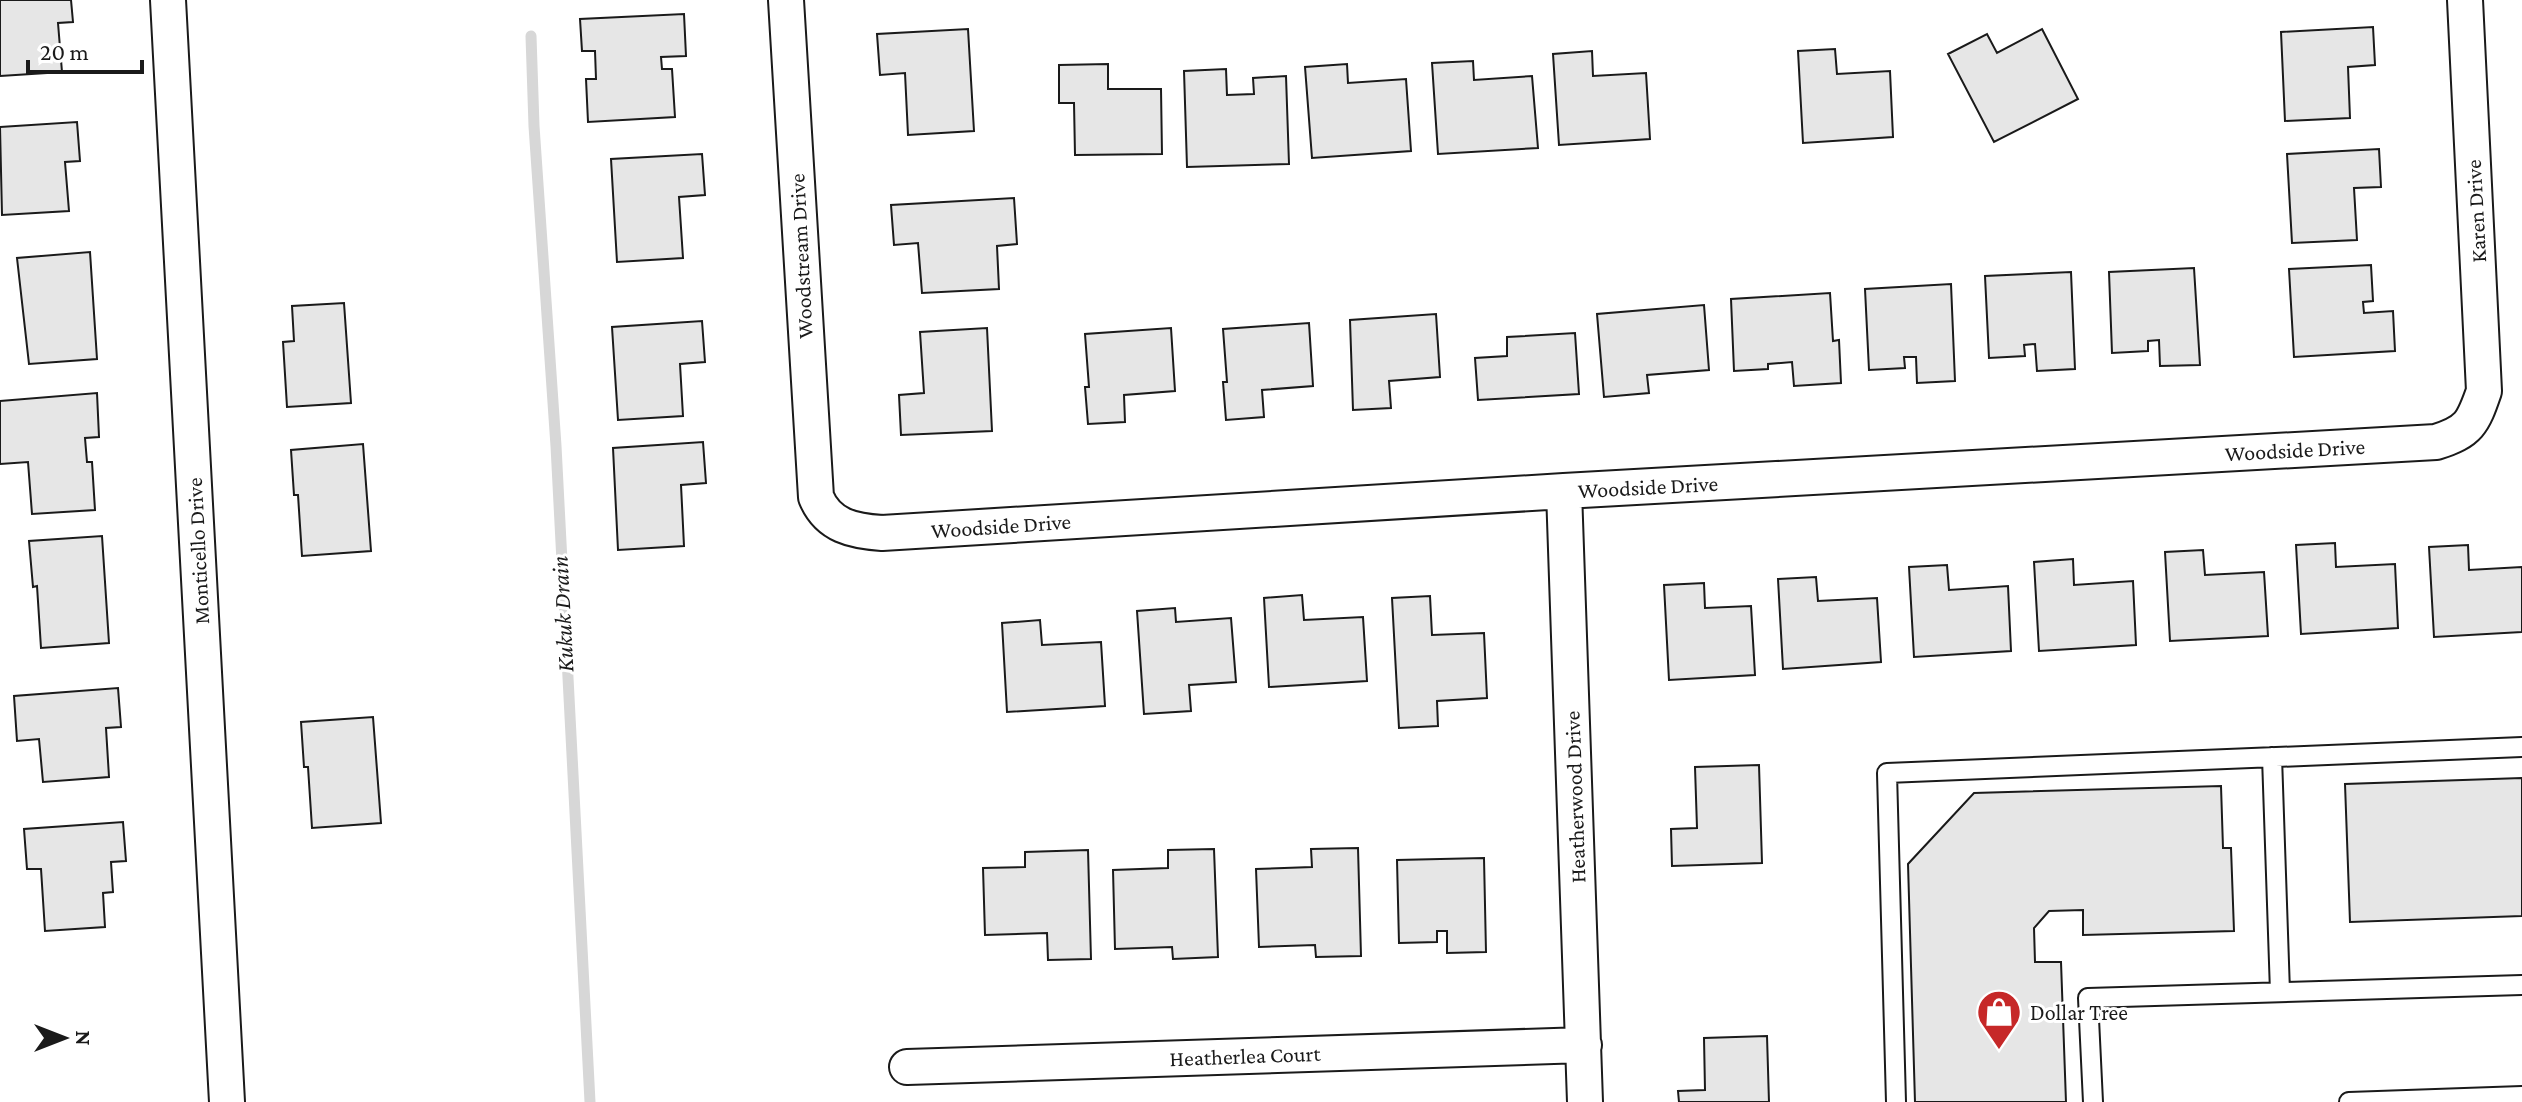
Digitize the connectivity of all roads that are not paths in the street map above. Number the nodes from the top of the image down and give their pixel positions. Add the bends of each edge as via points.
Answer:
1 (168, 0) edge
2 (786, 0) edge
3 (2465, 0) edge
4 (2474, 421) joint
5 (1564, 491) junction
6 (822, 510) joint
7 (2522, 747) edge
8 (2272, 757) junction
9 (2522, 985) edge
10 (2280, 992) junction
11 (1584, 1045) junction
12 (907, 1067) dead end
13 (2522, 1096) edge
14 (227, 1102) edge
15 (1585, 1102) edge
16 (1896, 1102) edge
17 (2093, 1102) edge
18 (2349, 1102) edge

1 - 14 street, Monticello Drive
2 - 6 street, Woodstream Drive via 812,457
3 - 4 street, Karen Drive via 2484,354 2484,391
4 - 5 street, Woodside Drive via 2458,435 2436,442
5 - 6 street, Woodside Drive via 882,533 837,524
5 - 11 street, Heatherwood Drive
7 - 8 lane
8 - 10 lane
8 - 16 lane via 1887,773
9 - 10 lane
10 - 17 lane via 2088,998
11 - 12 street, Heatherlea Court
11 - 15 street, Heatherwood Drive
13 - 18 lane

